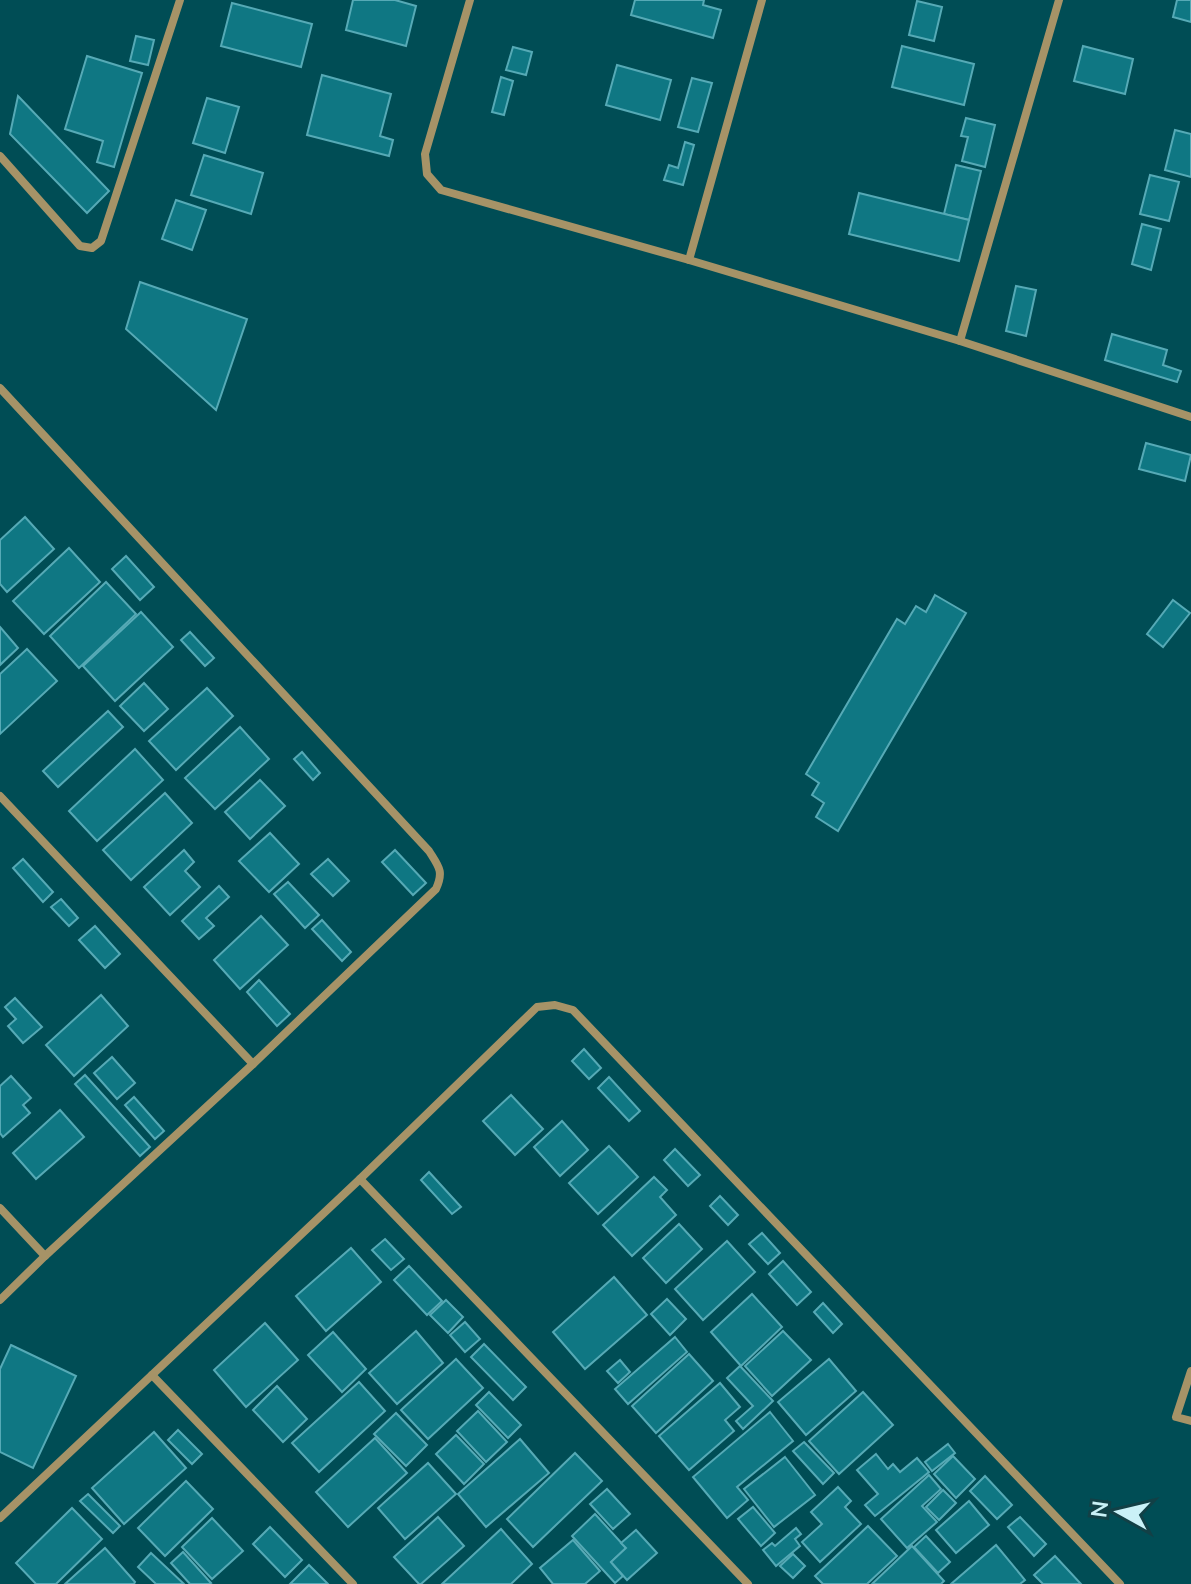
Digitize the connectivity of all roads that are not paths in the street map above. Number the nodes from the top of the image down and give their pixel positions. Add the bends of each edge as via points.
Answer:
1 (180, 0) edge
2 (470, 0) edge
3 (762, 0) edge
4 (1059, 0) edge
5 (0, 156) edge
6 (689, 260) junction
7 (960, 341) junction
8 (0, 388) edge
9 (1191, 417) edge
10 (0, 796) edge
11 (253, 1064) junction
12 (360, 1179) junction
13 (0, 1208) edge
14 (45, 1256) junction
15 (0, 1300) edge
16 (1191, 1371) edge
17 (152, 1375) junction
18 (1191, 1421) edge
19 (0, 1518) edge
20 (353, 1584) edge
21 (748, 1584) edge
22 (1120, 1584) edge

1 - 5 street via 101,241 92,248 80,246
2 - 6 street via 425,154 427,174 441,190
3 - 6 street
4 - 7 street
6 - 7 street
7 - 9 street
8 - 11 street via 429,851 441,871 436,889
10 - 11 street
11 - 14 street
12 - 17 street
12 - 21 street
12 - 22 street via 537,1007 573,1010
13 - 14 street
14 - 15 street
16 - 18 street via 1176,1417
17 - 19 street
17 - 20 street

